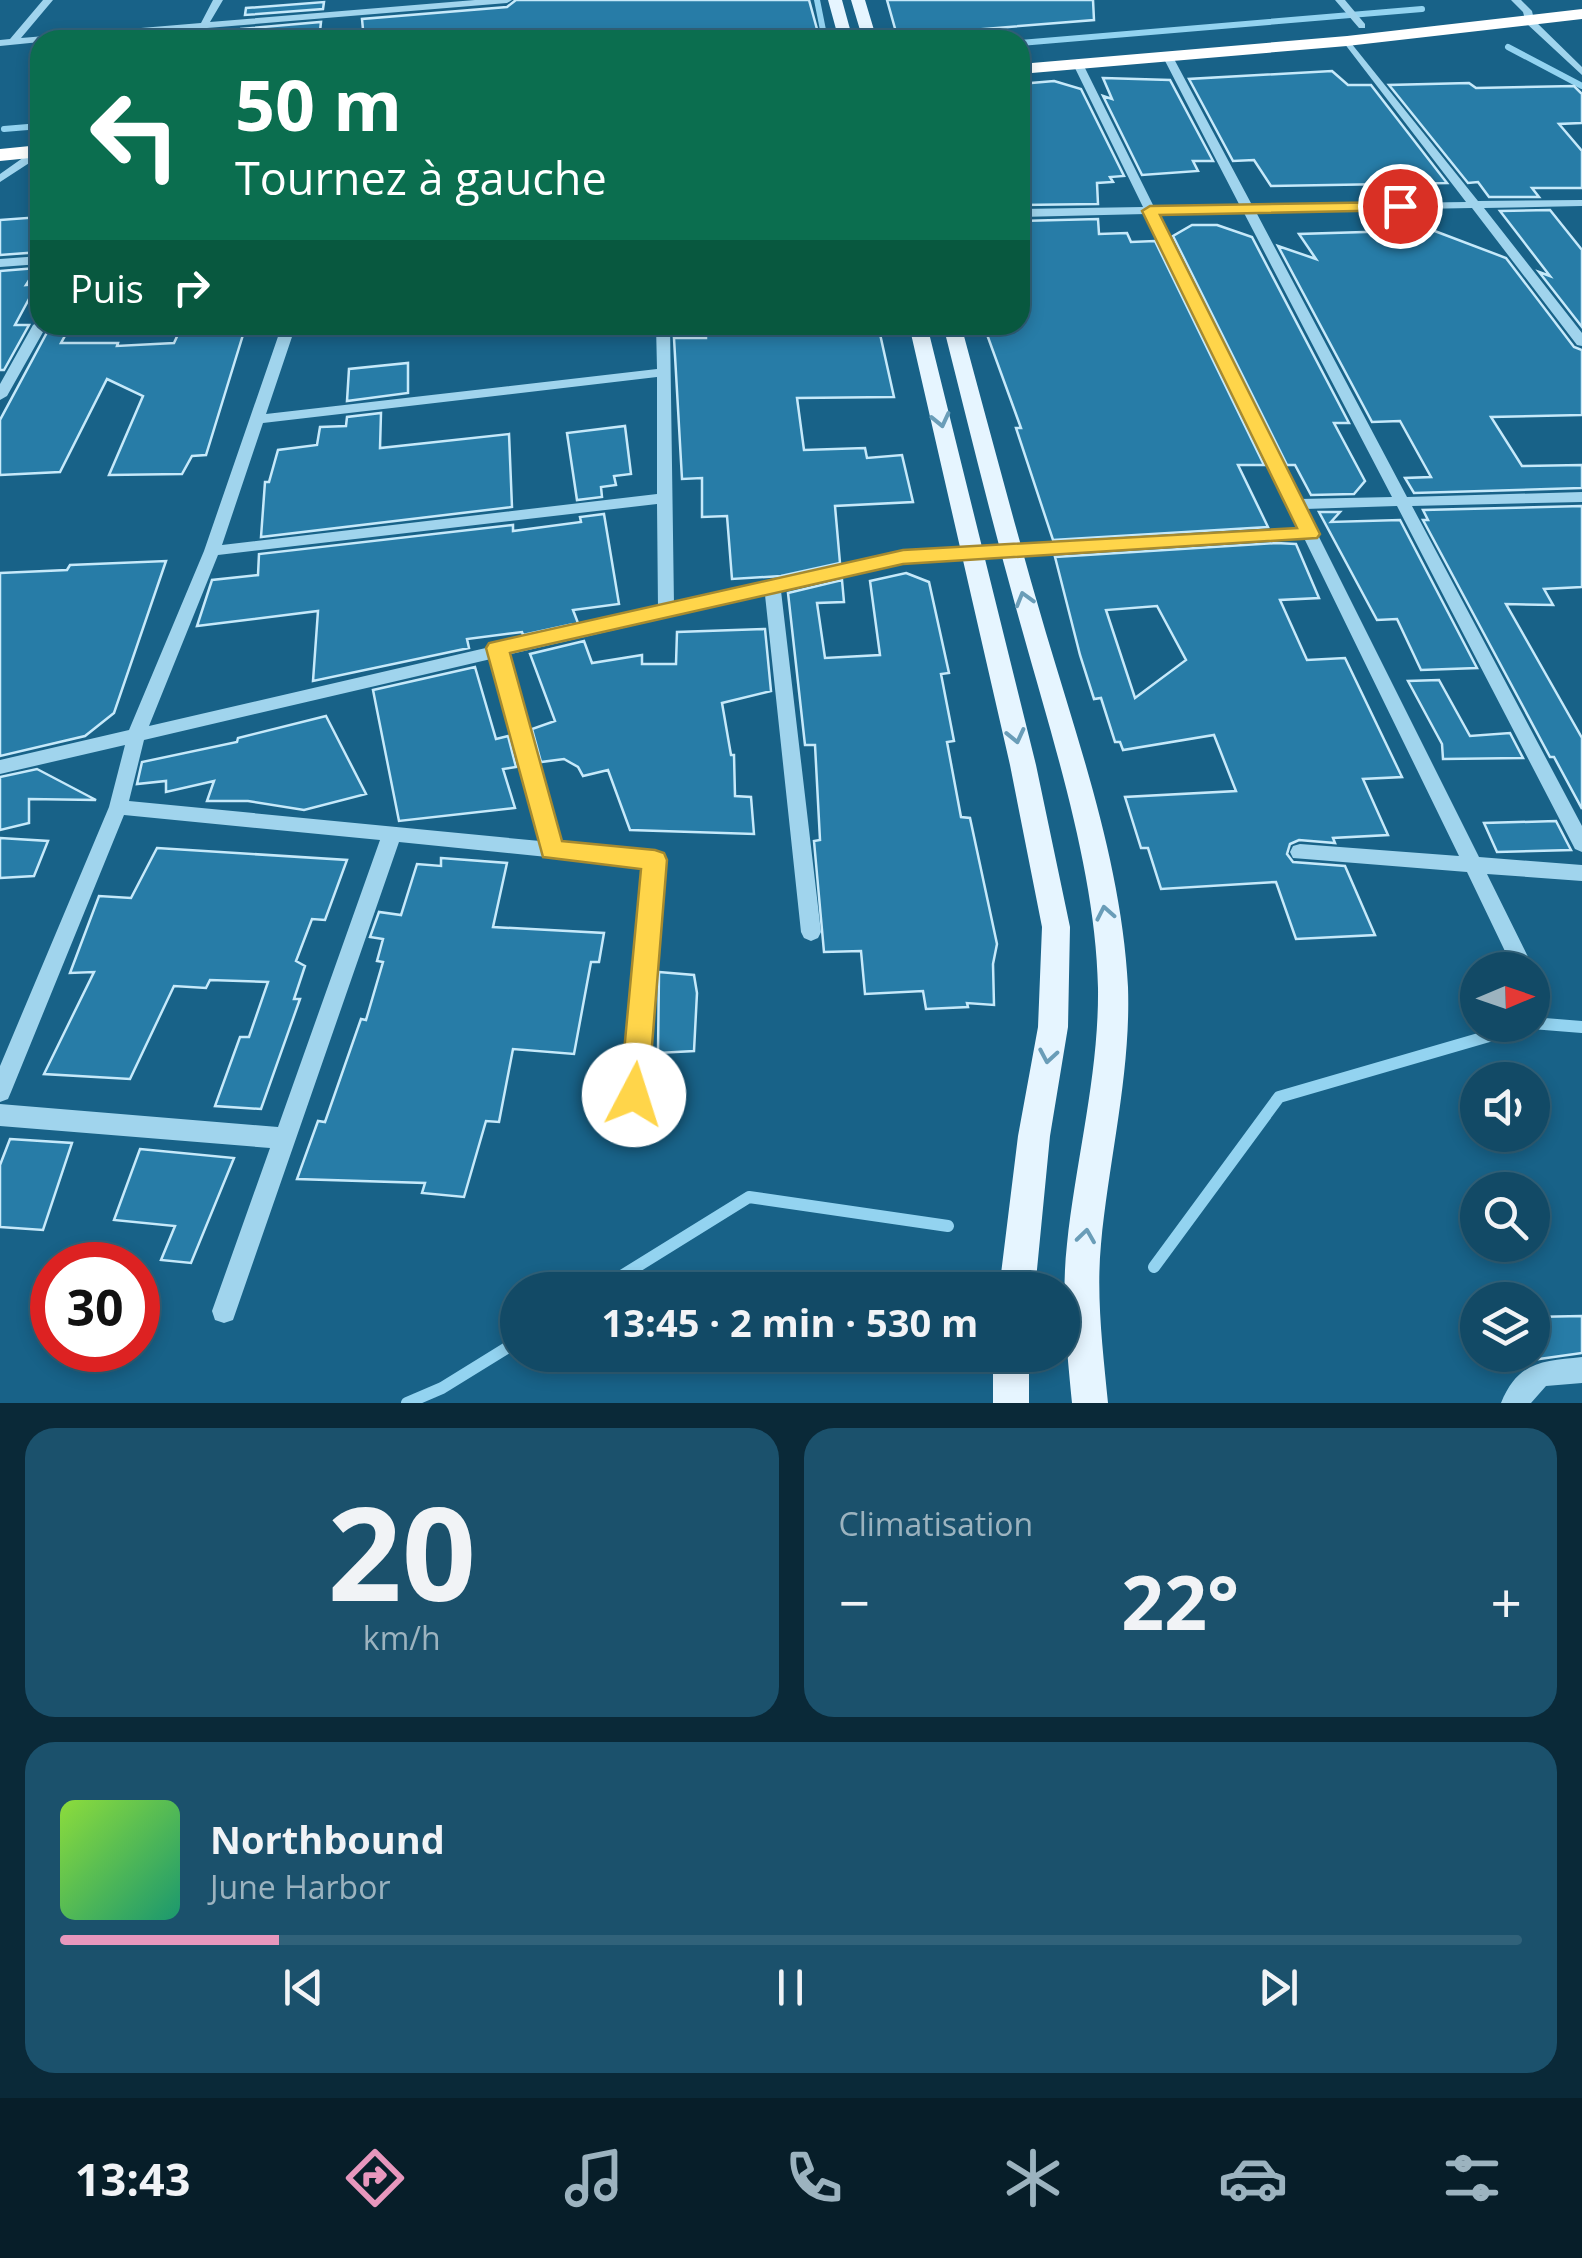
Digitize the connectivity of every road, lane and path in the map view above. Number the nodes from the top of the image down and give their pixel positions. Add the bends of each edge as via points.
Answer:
1 (48, 0) edge
2 (218, 0) edge
3 (506, 0) edge
4 (835, 0) edge
5 (858, 0) edge
6 (1340, 0) edge
7 (1582, 2) edge
8 (395, 5) edge
9 (1524, 11) edge
10 (1582, 14) edge
11 (204, 23) junction
12 (1362, 26) junction
13 (130, 30) edge
14 (201, 30) edge
15 (843, 30) edge
16 (867, 30) edge
17 (30, 39) edge
18 (14, 41) junction
19 (1347, 42) junction
20 (0, 43) edge
21 (1557, 48) junction
22 (1582, 48) edge
23 (1030, 53) edge
24 (1168, 56) junction
25 (1078, 64) junction
26 (1030, 68) edge
27 (1582, 72) edge
28 (0, 141) edge
29 (30, 146) edge
30 (30, 149) edge
31 (30, 154) edge
32 (0, 155) edge
33 (0, 179) edge
34 (1582, 203) edge
35 (1475, 205) junction
36 (1248, 209) junction
37 (1150, 211) junction
38 (1030, 213) edge
39 (30, 261) edge
40 (0, 263) edge
41 (34, 335) edge
42 (287, 335) edge
43 (663, 335) edge
44 (920, 335) edge
45 (955, 335) edge
46 (1582, 342) edge
47 (664, 372) junction
48 (0, 396) edge
49 (258, 419) junction
50 (1582, 497) edge
51 (665, 498) junction
52 (1402, 502) junction
53 (1295, 504) junction
54 (1310, 534) junction
55 (1010, 549) junction
56 (212, 551) junction
57 (972, 551) junction
58 (772, 586) junction
59 (666, 609) junction
60 (497, 648) junction
61 (137, 733) junction
62 (0, 767) edge
63 (118, 806) junction
64 (392, 834) junction
65 (1582, 844) edge
66 (552, 850) junction
67 (1300, 852) dead end
68 (1474, 866) junction
69 (1582, 873) edge
70 (811, 932) dead end
71 (1516, 952) edge
72 (0, 1092) edge
73 (634, 1095) dead end
74 (0, 1115) edge
75 (284, 1138) junction
76 (1019, 1272) edge
77 (224, 1311) dead end
78 (1582, 1370) edge
79 (1012, 1372) edge
80 (1011, 1403) edge
81 (1090, 1403) edge
82 (1514, 1403) edge

1 - 18 street
2 - 11 street
3 - 8 street
4 - 15 main road
5 - 16 main road
6 - 12 street
7 - 9 highway
8 - 11 street
9 - 10 highway
9 - 12 highway
9 - 19 highway
9 - 21 street
11 - 13 street
11 - 14 street
12 - 23 highway
17 - 18 street
18 - 20 street
19 - 24 highway
19 - 35 street
21 - 22 street
21 - 27 street
24 - 25 highway
24 - 36 street
25 - 26 highway
25 - 37 street
28 - 29 highway
30 - 32 highway
31 - 33 street
34 - 35 street
35 - 36 street
35 - 46 street
36 - 37 street
36 - 52 street
37 - 38 street
37 - 53 street
39 - 40 street
41 - 48 street
42 - 49 street
43 - 47 street
44 -> 57 main road
45 - 55 main road
47 - 49 street
47 - 51 street
49 - 56 street
50 - 52 street
51 - 56 street
51 - 59 street
52 - 53 street
52 - 65 street
53 - 54 street
54 - 55 street
54 - 68 street
55 - 57 street
81 -> 55 main road via 1084,1245 1100,1156 1112,991 1108,924
56 - 61 street
57 - 58 street via 903,557
57 -> 76 main road via 1056,927 1053,1027
58 - 59 street
58 - 70 street
59 - 60 street
60 - 61 street
60 - 66 street
61 - 62 street
61 - 63 street
63 - 64 street
63 - 72 street
64 - 66 street
64 - 75 street
66 - 73 street via 655,860
67 - 68 street
68 - 69 street
68 - 71 street
74 - 75 street
75 - 77 street
78 - 82 street via 1540,1374
79 - 80 main road

